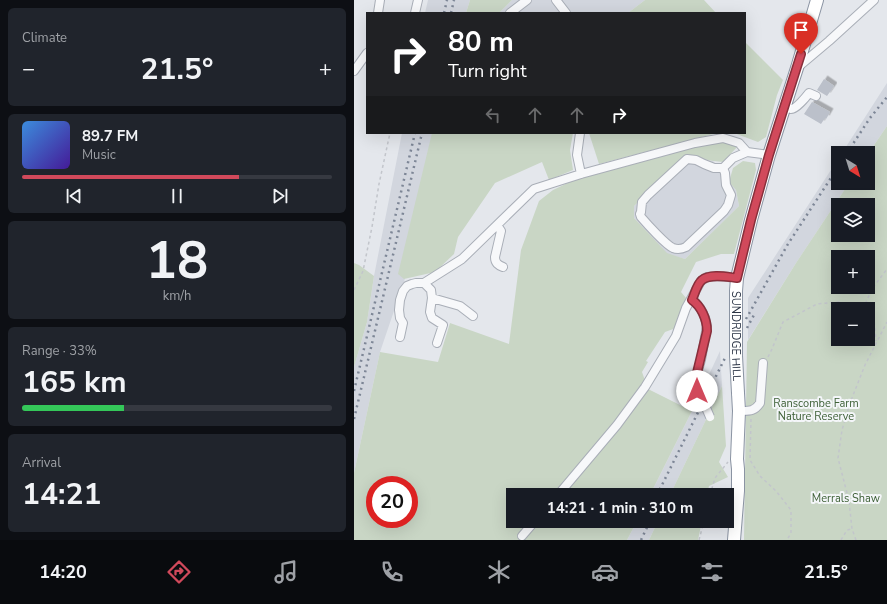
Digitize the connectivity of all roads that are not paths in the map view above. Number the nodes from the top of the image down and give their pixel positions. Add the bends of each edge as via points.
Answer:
1 (380, 0) edge
2 (418, 0) edge
3 (527, 0) edge
4 (556, 0) edge
5 (817, 0) edge
6 (874, 0) edge
7 (378, 12) edge
8 (415, 12) edge
9 (511, 12) edge
10 (565, 12) edge
11 (366, 54) edge
12 (797, 68) junction
13 (354, 71) edge
14 (816, 96) dead end
15 (784, 107) junction
16 (580, 134) edge
17 (747, 152) junction
18 (769, 155) junction
19 (723, 168) junction
20 (581, 174) junction
21 (497, 225) junction
22 (503, 267) dead end
23 (737, 278) junction
24 (424, 283) junction
25 (432, 298) junction
26 (692, 300) junction
27 (473, 316) dead end
28 (400, 338) dead end
29 (438, 343) dead end
30 (763, 363) road end
31 (739, 412) junction
32 (710, 417) dead end
33 (564, 488) edge
34 (529, 528) edge
35 (522, 536) dead end
36 (734, 540) edge

1 - 7 street
2 - 8 street
3 - 9 street
4 - 10 street
5 - 12 highway, SUNDRIDGE HILL
6 - 12 street
11 - 13 street
12 - 15 highway, SUNDRIDGE HILL
14 - 15 street via 809,93 793,108
15 - 18 highway, SUNDRIDGE HILL
16 - 20 street via 576,155
17 - 18 street
17 - 19 street via 733,158
17 - 20 street via 739,143 723,138 695,143
18 - 23 highway, SUNDRIDGE HILL
19 - 19 street via 731,196 728,206 686,248 669,246 641,217 642,202 648,194 687,159 714,168
20 - 21 street via 534,190
21 - 22 street via 501,231 495,261
21 - 24 street via 462,259
23 - 26 street via 704,278
23 - 31 highway, SUNDRIDGE HILL, bridge via 736,356
24 - 25 street via 431,290
24 - 28 street via 407,286 400,300 400,318 403,323
25 - 27 street via 460,306
25 - 29 street via 432,318 443,326
26 - 32 street, bridge via 700,309 707,326 696,384
26 - 33 street via 676,336 648,383 620,422
30 - 31 street via 760,403 752,411
31 - 36 highway, SUNDRIDGE HILL via 738,491
34 - 35 street

